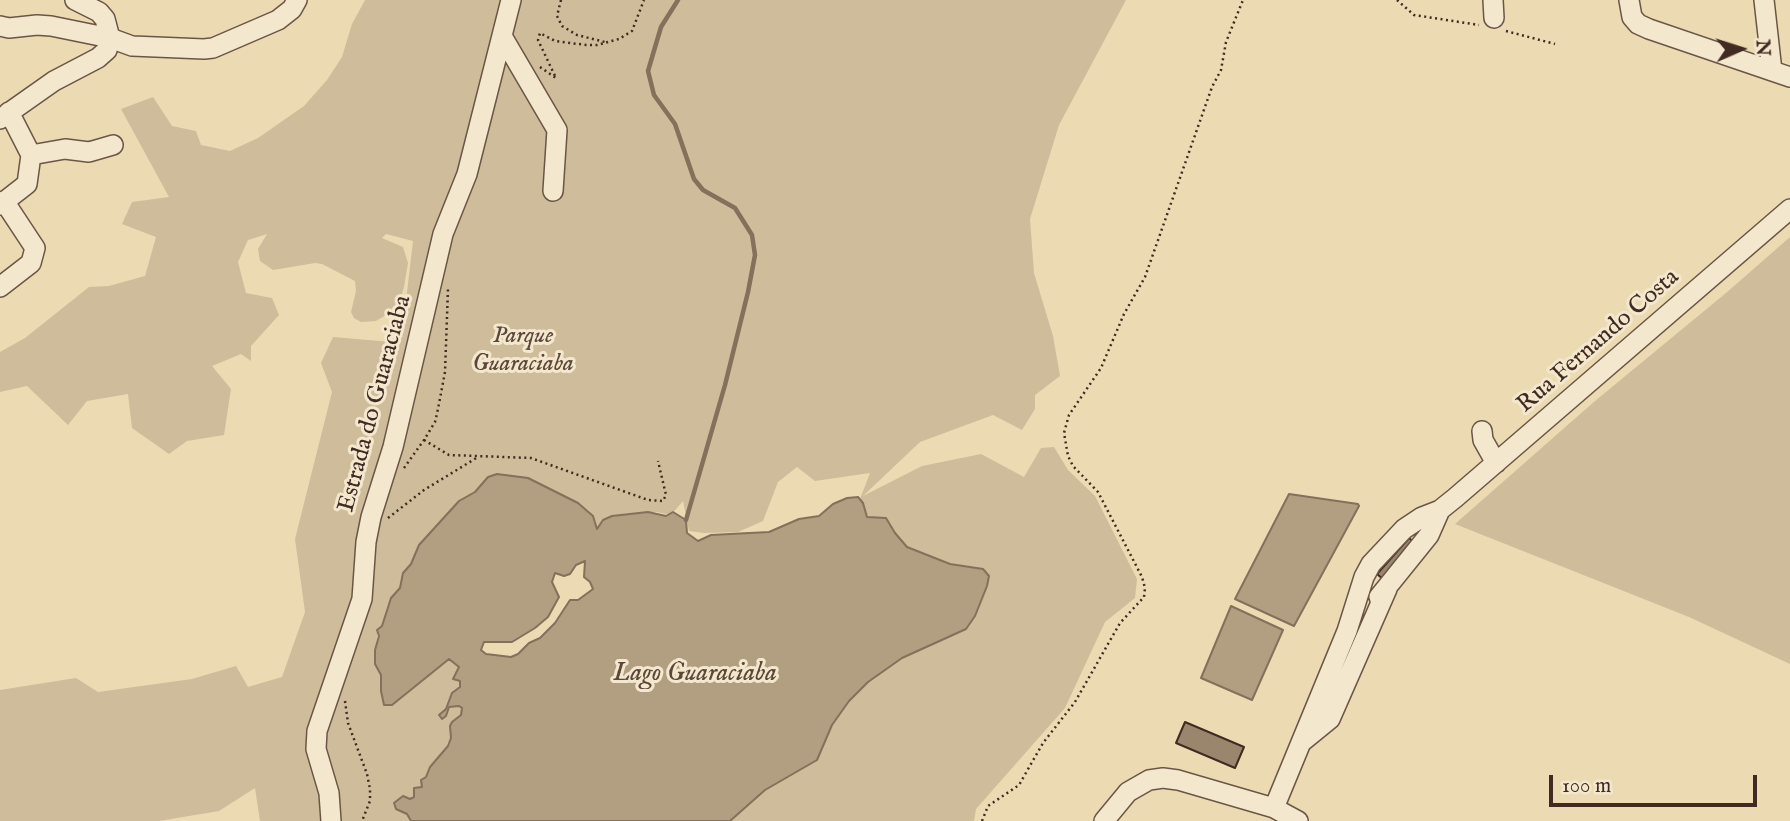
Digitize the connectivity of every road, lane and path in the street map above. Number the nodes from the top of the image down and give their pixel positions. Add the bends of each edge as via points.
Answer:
1 (75, 0) edge
2 (297, 0) edge
3 (511, 0) edge
4 (561, 0) edge
5 (644, 0) edge
6 (1243, 0) edge
7 (1397, 0) edge
8 (1629, 0) edge
9 (1764, 0) edge
10 (1493, 18) edge
11 (0, 26) edge
12 (502, 36) junction
13 (110, 38) junction
14 (608, 42) junction
15 (1555, 44) dead end
16 (518, 62) junction
17 (1781, 74) edge
18 (4, 116) edge
19 (113, 145) dead end
20 (31, 155) junction
21 (553, 191) dead end
22 (2, 203) edge
23 (1790, 209) edge
24 (0, 287) edge
25 (1482, 431) dead end
26 (425, 440) dead end
27 (481, 456) junction
28 (658, 461) dead end
29 (1496, 463) junction
30 (1440, 510) junction
31 (382, 523) dead end
32 (1387, 589) junction
33 (1347, 631) junction
34 (345, 690) dead end
35 (1302, 742) junction
36 (1274, 808) junction
37 (331, 821) edge
38 (362, 821) edge
39 (982, 821) edge
40 (1104, 821) edge
41 (1298, 821) edge

1 - 13 street via 99,12
2 - 13 street via 278,20 204,50 132,46
3 - 12 street, Estrada do Guaraciaba
4 - 14 path via 557,16 562,26 577,35
5 - 14 path via 632,31
6 - 39 path via 1145,276 1101,368 1069,415 1064,433 1073,466 1098,492 1142,577 1144,597 1120,624 1019,785 988,806
7 - 10 path via 1414,15
8 - 17 street via 1638,24
9 - 17 street
10 - 15 path
11 - 13 street via 51,26
12 - 16 street
12 - 37 street, Estrada do Guaraciaba via 467,174 443,234 400,419 371,517 362,599 317,731 316,749 328,788
13 - 18 street via 103,54
14 - 16 path via 586,46 555,41 540,33 538,40 556,78 531,61
16 - 21 street via 557,130
18 - 20 street
19 - 20 street via 89,152 65,149
20 - 22 street via 27,184
22 - 24 street via 35,248 31,263
23 - 29 street, Rua Fernando Costa
25 - 29 street
26 - 27 path via 449,455
27 - 28 path via 531,458 648,500 663,501 666,495
27 - 31 path via 445,476
29 - 30 street, Rua Fernando Costa
30 - 32 street via 1429,535
30 - 33 street via 1404,529 1371,564
32 - 33 street
32 - 35 street via 1330,719
33 - 35 street
34 - 38 path via 348,723 370,789
35 - 36 street
36 - 40 street via 1163,778 1128,792
36 - 41 street

